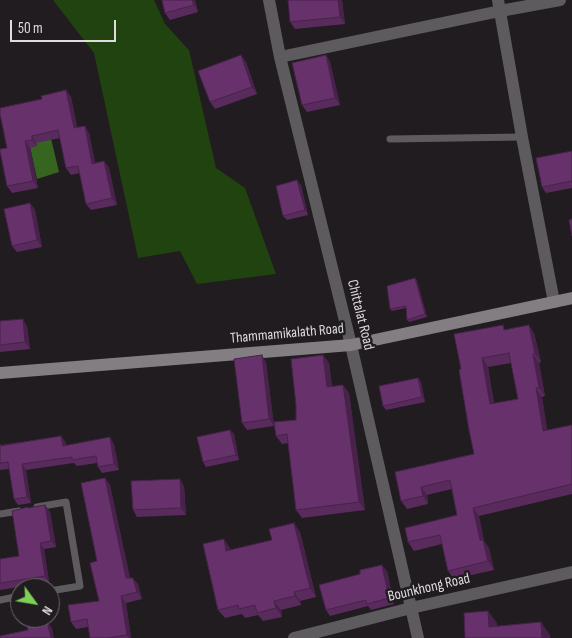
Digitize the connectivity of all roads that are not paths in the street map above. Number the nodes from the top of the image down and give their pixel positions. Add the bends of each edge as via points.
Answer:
1 (269, 0) edge
2 (560, 0) edge
3 (499, 5) edge
4 (280, 57) junction
5 (522, 137) junction
6 (390, 139) dead end
7 (572, 298) edge
8 (554, 302) junction
9 (351, 346) junction
10 (0, 373) edge
11 (0, 514) edge
12 (572, 572) edge
13 (60, 589) edge
14 (411, 608) junction
15 (294, 638) edge
16 (418, 638) edge

1 - 4 street, Chittalat Road
2 - 3 street
3 - 4 street
3 - 5 street
4 - 9 street, Chittalat Road
5 - 6 lane
5 - 8 street
7 - 8 street, Thammamikalath Road
8 - 9 street, Thammamikalath Road
9 - 10 street, Thammamikalath Road
9 - 14 street, Chittalat Road
11 - 13 lane via 66,502 80,586
12 - 14 street, Bounkhong Road
14 - 15 street, Bounkhong Road
14 - 16 street, Chittalat Road

